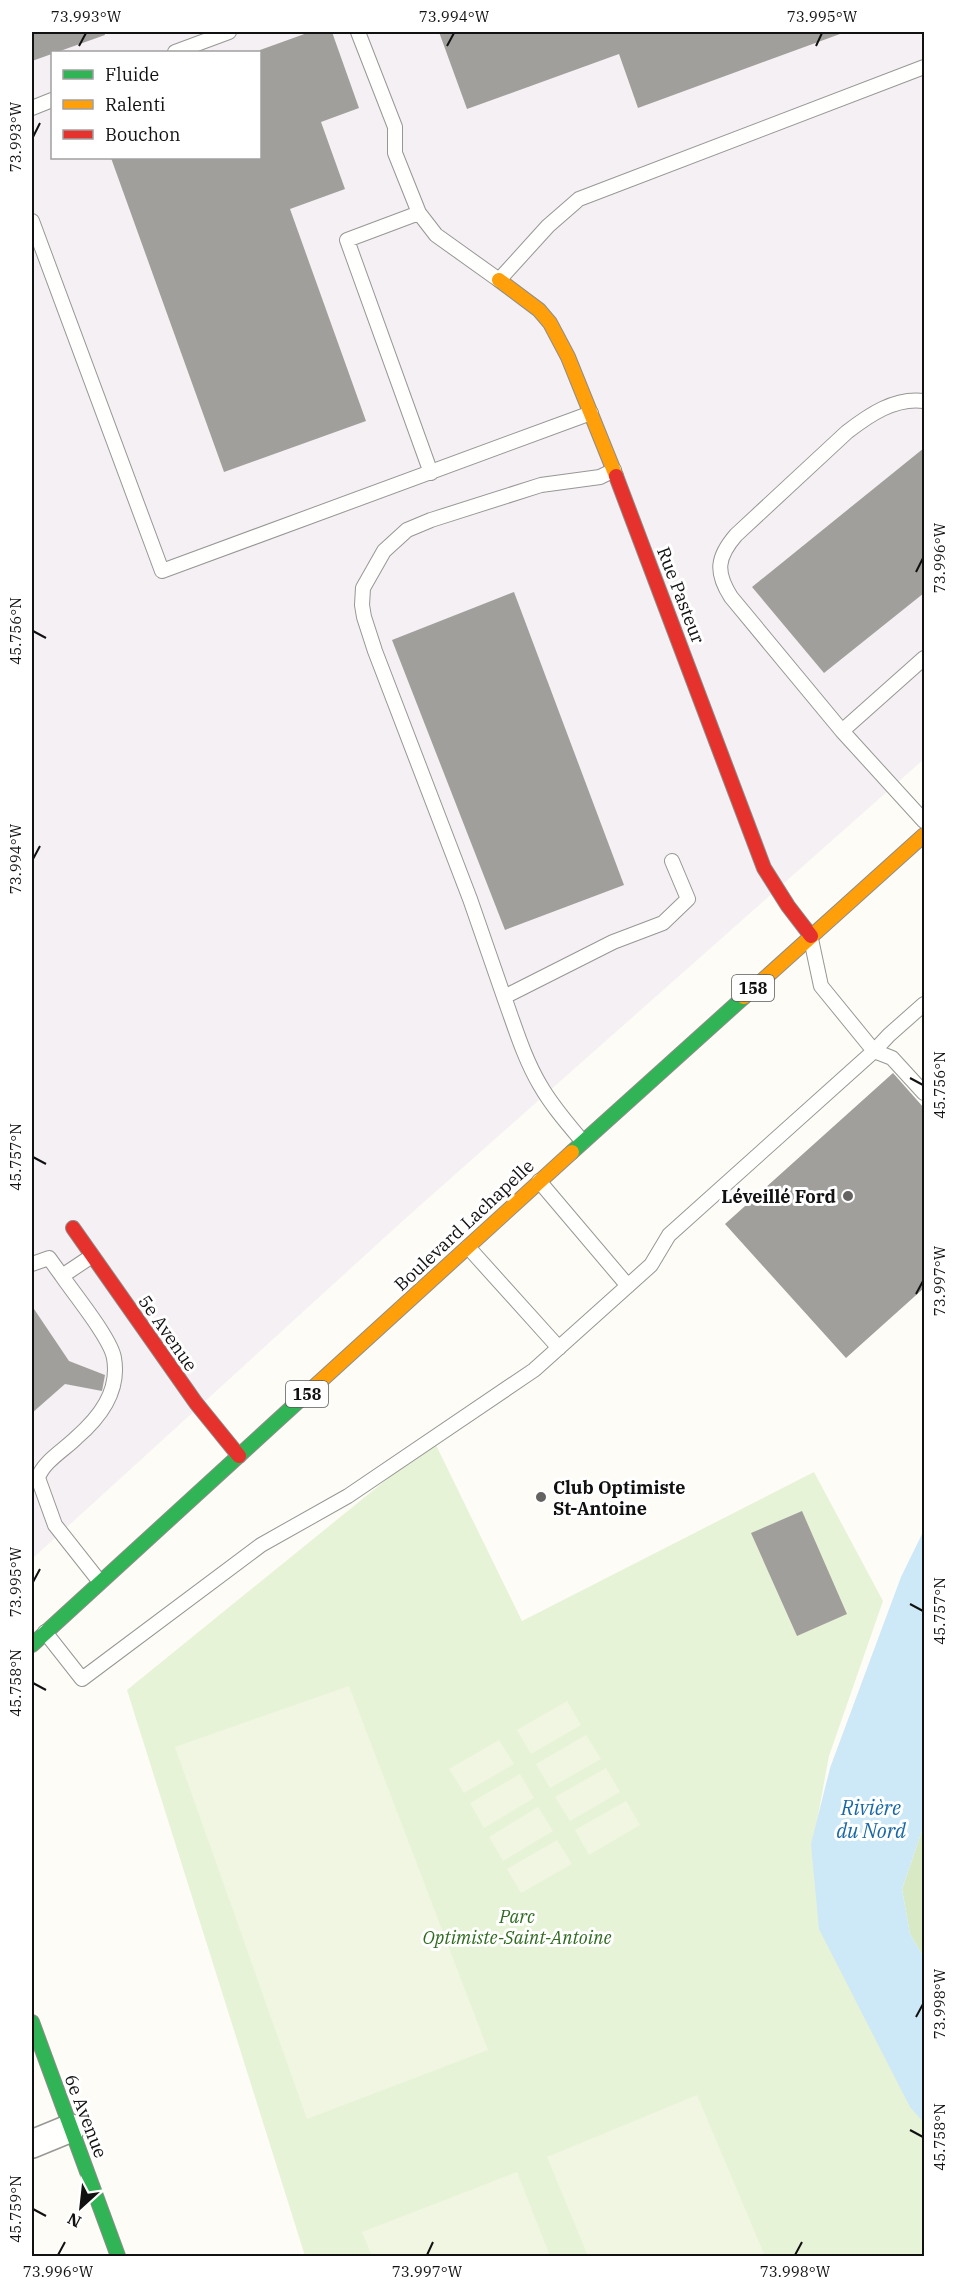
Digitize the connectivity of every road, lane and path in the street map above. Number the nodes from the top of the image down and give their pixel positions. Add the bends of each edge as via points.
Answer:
1 (229, 32) edge
2 (358, 32) edge
3 (178, 51) edge
4 (924, 67) edge
5 (51, 100) edge
6 (32, 108) edge
7 (419, 213) junction
8 (32, 220) edge
9 (499, 280) junction
10 (924, 401) edge
11 (591, 414) junction
12 (614, 470) junction
13 (431, 473) junction
14 (924, 658) edge
15 (842, 731) junction
16 (924, 821) edge
17 (924, 835) edge
18 (672, 861) dead end
19 (811, 936) junction
20 (504, 997) junction
21 (924, 1004) edge
22 (874, 1051) junction
23 (924, 1093) edge
24 (583, 1142) junction
25 (539, 1181) junction
26 (73, 1228) dead end
27 (467, 1247) junction
28 (92, 1256) junction
29 (32, 1264) edge
30 (62, 1276) junction
31 (628, 1286) junction
32 (559, 1348) junction
33 (239, 1456) junction
34 (100, 1582) junction
35 (45, 1632) junction
36 (32, 1645) edge
37 (32, 2022) edge
38 (71, 2128) junction
39 (32, 2144) edge
40 (118, 2256) edge

1 - 3 lane
2 - 7 lane via 395,127 396,153
4 - 9 lane via 579,199 548,226
5 - 6 lane
7 - 9 lane via 436,235
7 - 13 lane via 347,240
8 - 13 lane via 162,571
9 - 11 street, Rue Pasteur via 524,297 550,323
10 - 15 lane via 900,402 847,432 736,535 721,558 723,585 731,597
11 - 12 street, Rue Pasteur
11 - 13 lane
12 - 19 street, Rue Pasteur via 764,868
12 - 20 lane via 600,477 541,485 407,530 384,551 363,588 364,617 375,651
14 - 15 lane
15 - 16 lane
17 - 19 street, Boulevard Lachapelle / 158
18 - 20 lane via 688,899 663,923 613,942
19 - 22 lane via 821,986
19 - 24 street, Boulevard Lachapelle / 158
20 - 24 lane via 540,1085
21 - 22 lane
22 - 23 lane via 892,1058
22 - 31 lane via 669,1235 651,1265
24 - 25 street, Boulevard Lachapelle / 158
25 - 27 street, Boulevard Lachapelle / 158
25 - 31 lane
26 - 28 street, 5e Avenue
27 - 32 lane
27 - 33 street, Boulevard Lachapelle / 158
28 - 30 lane
28 - 33 street, 5e Avenue via 196,1403
29 - 30 lane via 49,1258
30 - 34 lane via 108,1343 114,1357 114,1372 108,1402 100,1414 45,1466 38,1478 55,1525
31 - 32 lane
32 - 35 lane via 534,1370 348,1496 261,1545 82,1679
33 - 34 street, Boulevard Lachapelle / 158
34 - 35 street, Boulevard Lachapelle / 158
35 - 36 street, Boulevard Lachapelle / 158
37 - 38 street, 6e Avenue
38 - 39 street
38 - 40 street, 6e Avenue

